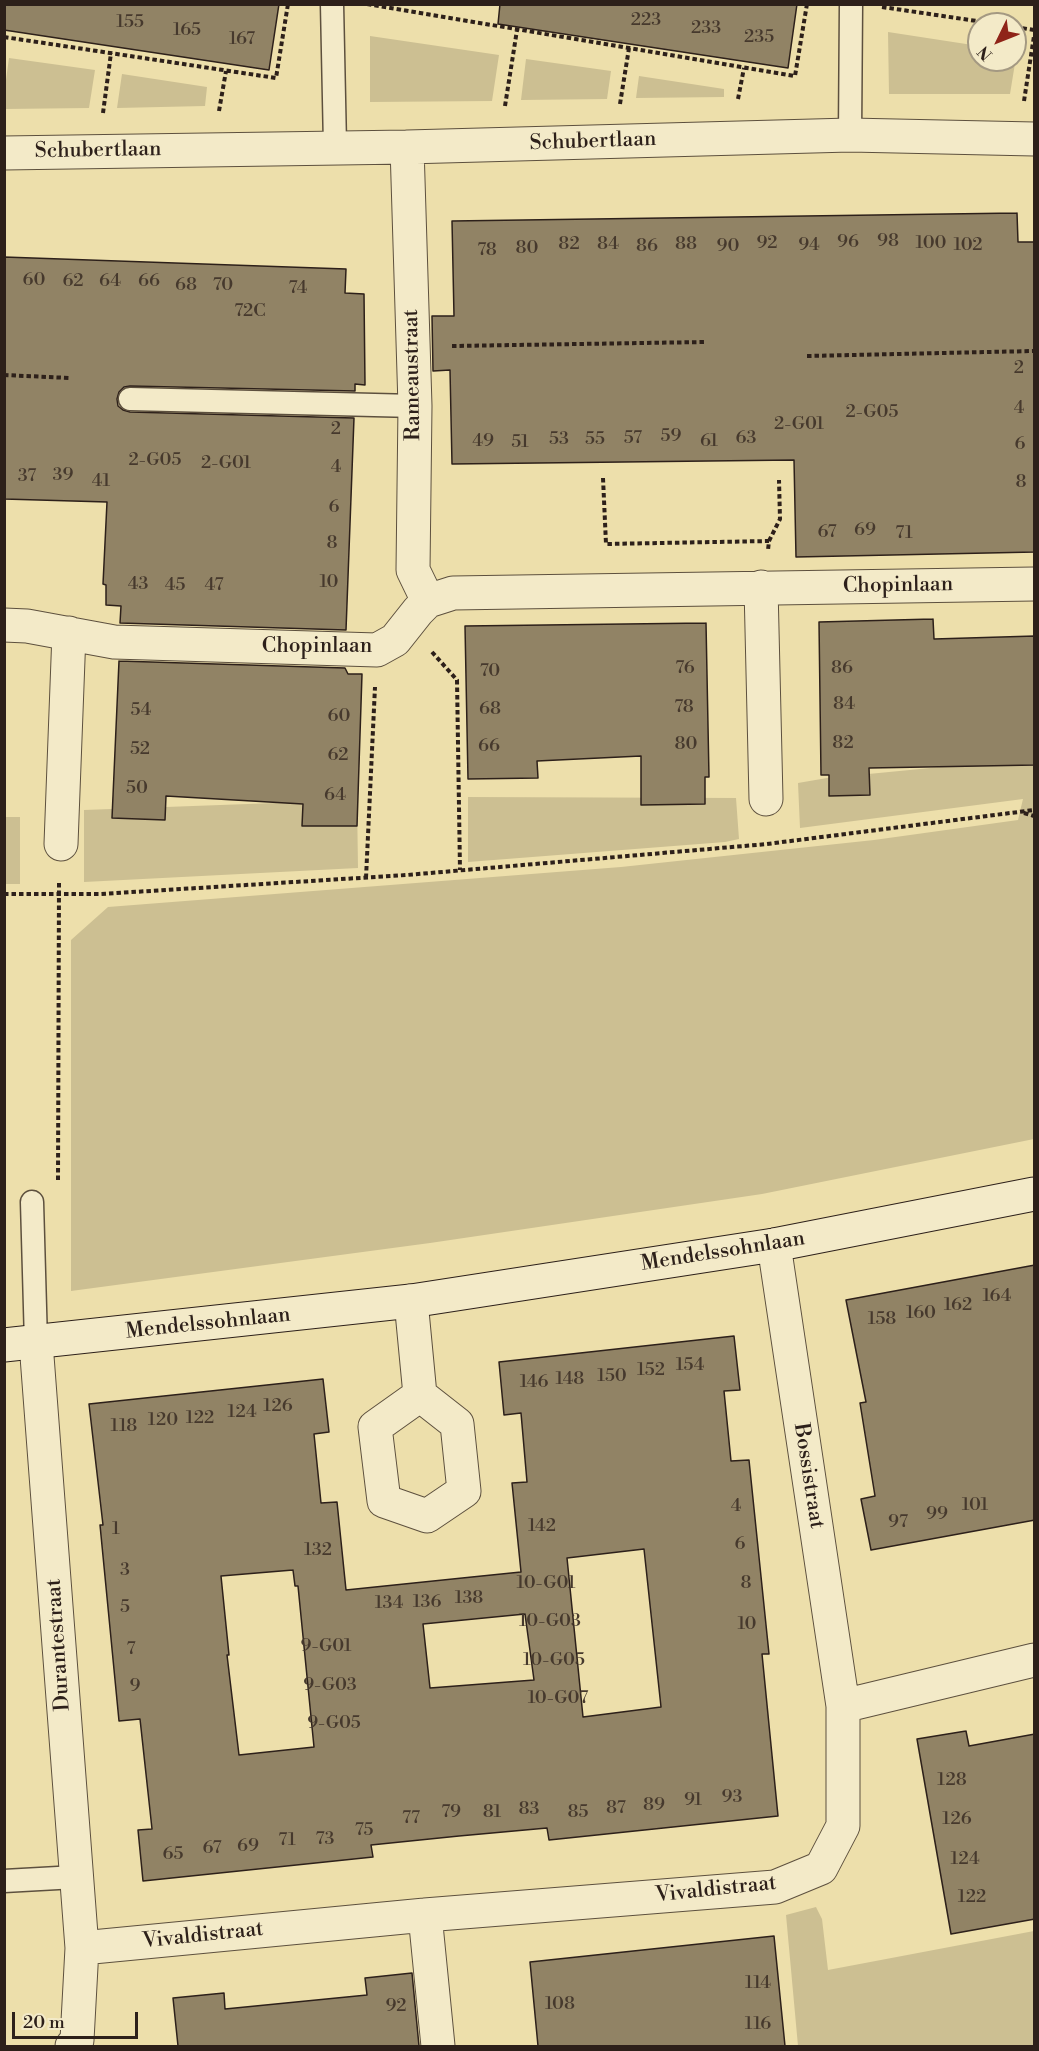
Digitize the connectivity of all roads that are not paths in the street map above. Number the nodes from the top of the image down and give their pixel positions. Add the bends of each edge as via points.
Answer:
1 (333, 4) edge
2 (851, 4) edge
3 (850, 135) junction
4 (1035, 139) edge
5 (335, 147) junction
6 (407, 147) junction
7 (4, 153) edge
8 (130, 399) dead end
9 (415, 406) junction
10 (1035, 584) edge
11 (761, 587) junction
12 (418, 612) junction
13 (4, 626) edge
14 (69, 633) junction
15 (766, 799) dead end
16 (61, 844) dead end
17 (1035, 1194) edge
18 (32, 1202) road end
19 (774, 1245) junction
20 (411, 1301) junction
21 (20, 1344) edge
22 (420, 1395) dead end
23 (1035, 1660) edge
24 (843, 1706) junction
25 (76, 1877) junction
26 (4, 1881) edge
27 (424, 1915) junction
28 (82, 1948) junction
29 (72, 2046) edge
30 (438, 2046) edge

1 - 5 lane
2 - 3 lane
3 - 4 street, Schubertlaan
3 - 6 street, Schubertlaan
5 - 6 street, Schubertlaan
5 - 7 street, Schubertlaan
6 - 9 street, Rameaustraat
8 - 9 lane
9 - 12 street, Rameaustraat via 413,570
10 - 11 street, Chopinlaan
11 - 12 street, Chopinlaan via 453,593
11 - 15 street
12 - 14 street, Chopinlaan via 395,640 377,650 114,642
13 - 14 street, Chopinlaan
14 - 16 street
17 - 19 street, Mendelssohnlaan
18 - 21 lane
19 - 20 street, Mendelssohnlaan
19 - 24 street, Bossistraat
20 - 21 street, Mendelssohnlaan
20 - 22 street
21 - 25 street, Durantestraat
23 - 24 street
24 - 27 street, Vivaldistraat via 843,1826 821,1868 776,1887
25 - 26 lane
25 - 28 street, Durantestraat
27 - 28 street, Vivaldistraat
27 - 30 street
28 - 29 street via 76,2040

